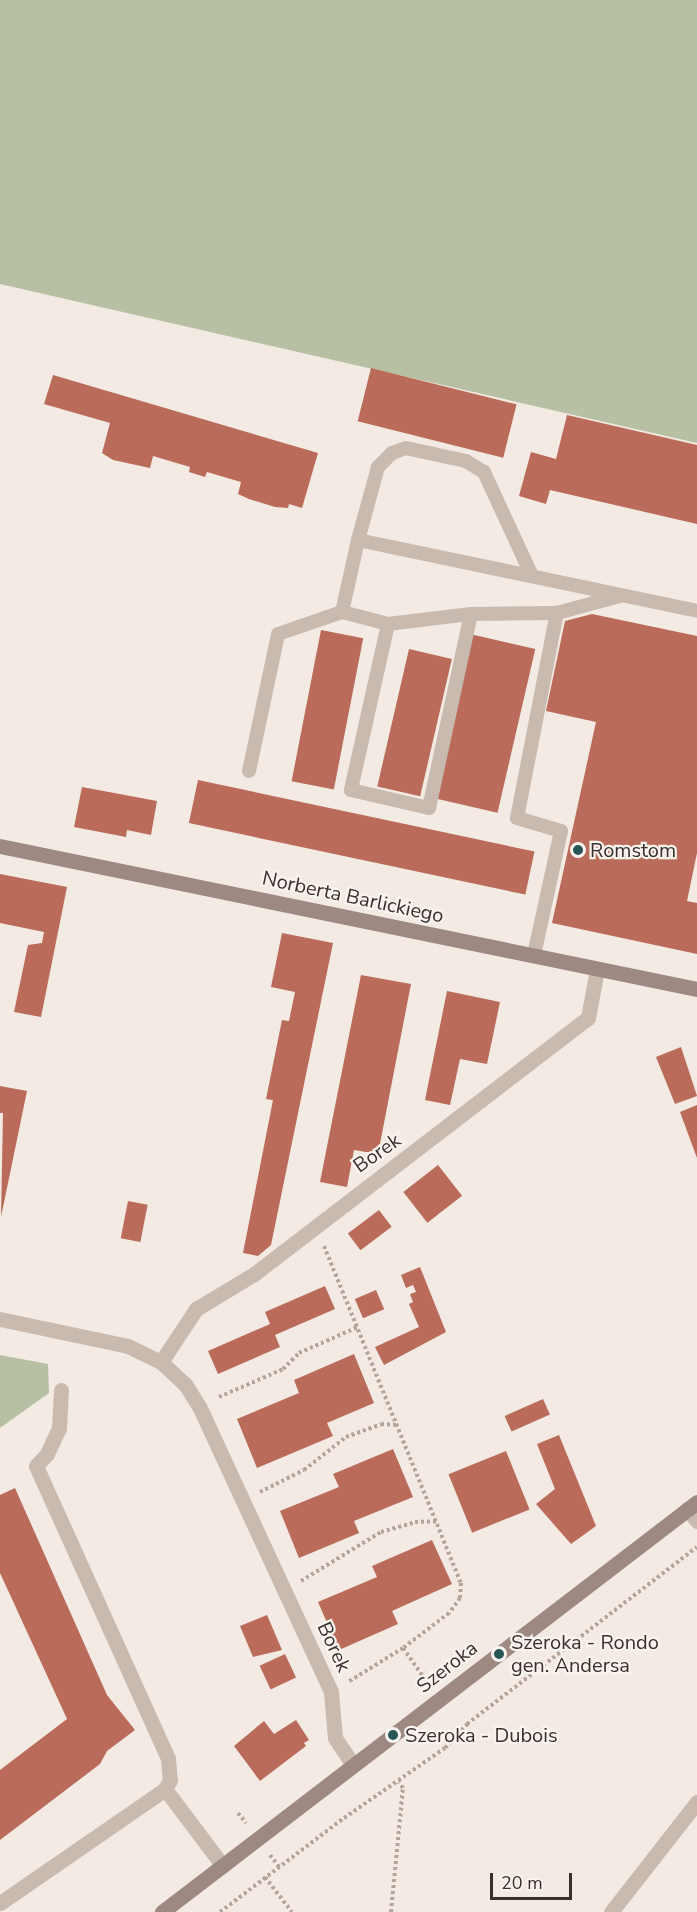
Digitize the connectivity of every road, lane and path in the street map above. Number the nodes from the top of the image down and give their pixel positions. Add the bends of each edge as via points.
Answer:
1 (358, 540) junction
2 (532, 576) junction
3 (622, 596) junction
4 (697, 611) edge
5 (342, 612) junction
6 (556, 613) junction
7 (471, 614) junction
8 (388, 624) junction
9 (249, 771) dead end
10 (0, 846) edge
11 (534, 955) junction
12 (597, 969) junction
13 (697, 989) edge
14 (315, 1226) junction
15 (0, 1319) edge
16 (358, 1327) junction
17 (162, 1362) junction
18 (61, 1390) dead end
19 (199, 1406) junction
20 (399, 1425) junction
21 (244, 1501) junction
22 (694, 1510) edge
23 (438, 1521) junction
24 (697, 1547) edge
25 (284, 1590) junction
26 (403, 1648) junction
27 (332, 1692) junction
28 (439, 1700) junction
29 (353, 1766) junction
30 (399, 1782) junction
31 (165, 1789) junction
32 (697, 1802) edge
33 (223, 1866) junction
34 (265, 1877) junction
35 (0, 1903) edge
36 (162, 1912) edge
37 (220, 1912) edge
38 (292, 1912) edge
39 (390, 1912) edge
40 (611, 1912) edge

1 - 2 lane
1 - 2 lane via 378,467 392,453 406,448 416,450 466,461 484,472
1 - 5 lane
2 - 3 lane
3 - 4 lane
3 - 6 lane
5 - 8 lane
5 - 9 lane via 278,634
6 - 7 lane
6 - 11 lane via 517,818 561,831
7 - 8 lane
7 - 8 lane via 429,808 351,790
10 - 11 street, Norberta Barlickiego
11 - 12 street, Norberta Barlickiego
12 - 13 street, Norberta Barlickiego
12 - 14 street, Borek via 588,1018
14 - 16 path
14 - 17 street, Borek via 254,1274 196,1309
15 - 17 street, Borek via 128,1346
16 - 19 path via 299,1353 283,1369
16 - 20 path
17 - 19 street, Borek via 185,1384
18 - 31 street via 59,1428 47,1454 36,1466 168,1759 170,1780
19 - 21 street, Borek
20 - 21 path via 381,1424 346,1437 304,1470
20 - 23 path
21 - 25 street, Borek
22 - 28 street, Szeroka
23 - 25 path via 414,1522 381,1532
23 - 26 path via 461,1583 460,1598 449,1613
24 - 30 path via 467,1724 444,1748
25 - 27 street, Borek
26 - 27 path
26 - 28 path
27 - 29 street, Borek via 335,1738
28 - 29 street, Szeroka
29 - 33 street, Szeroka
30 - 34 path
30 - 39 path via 402,1788
31 - 33 street
31 - 35 street
32 - 40 street
33 - 36 street, Szeroka
34 - 37 path
34 - 38 path

